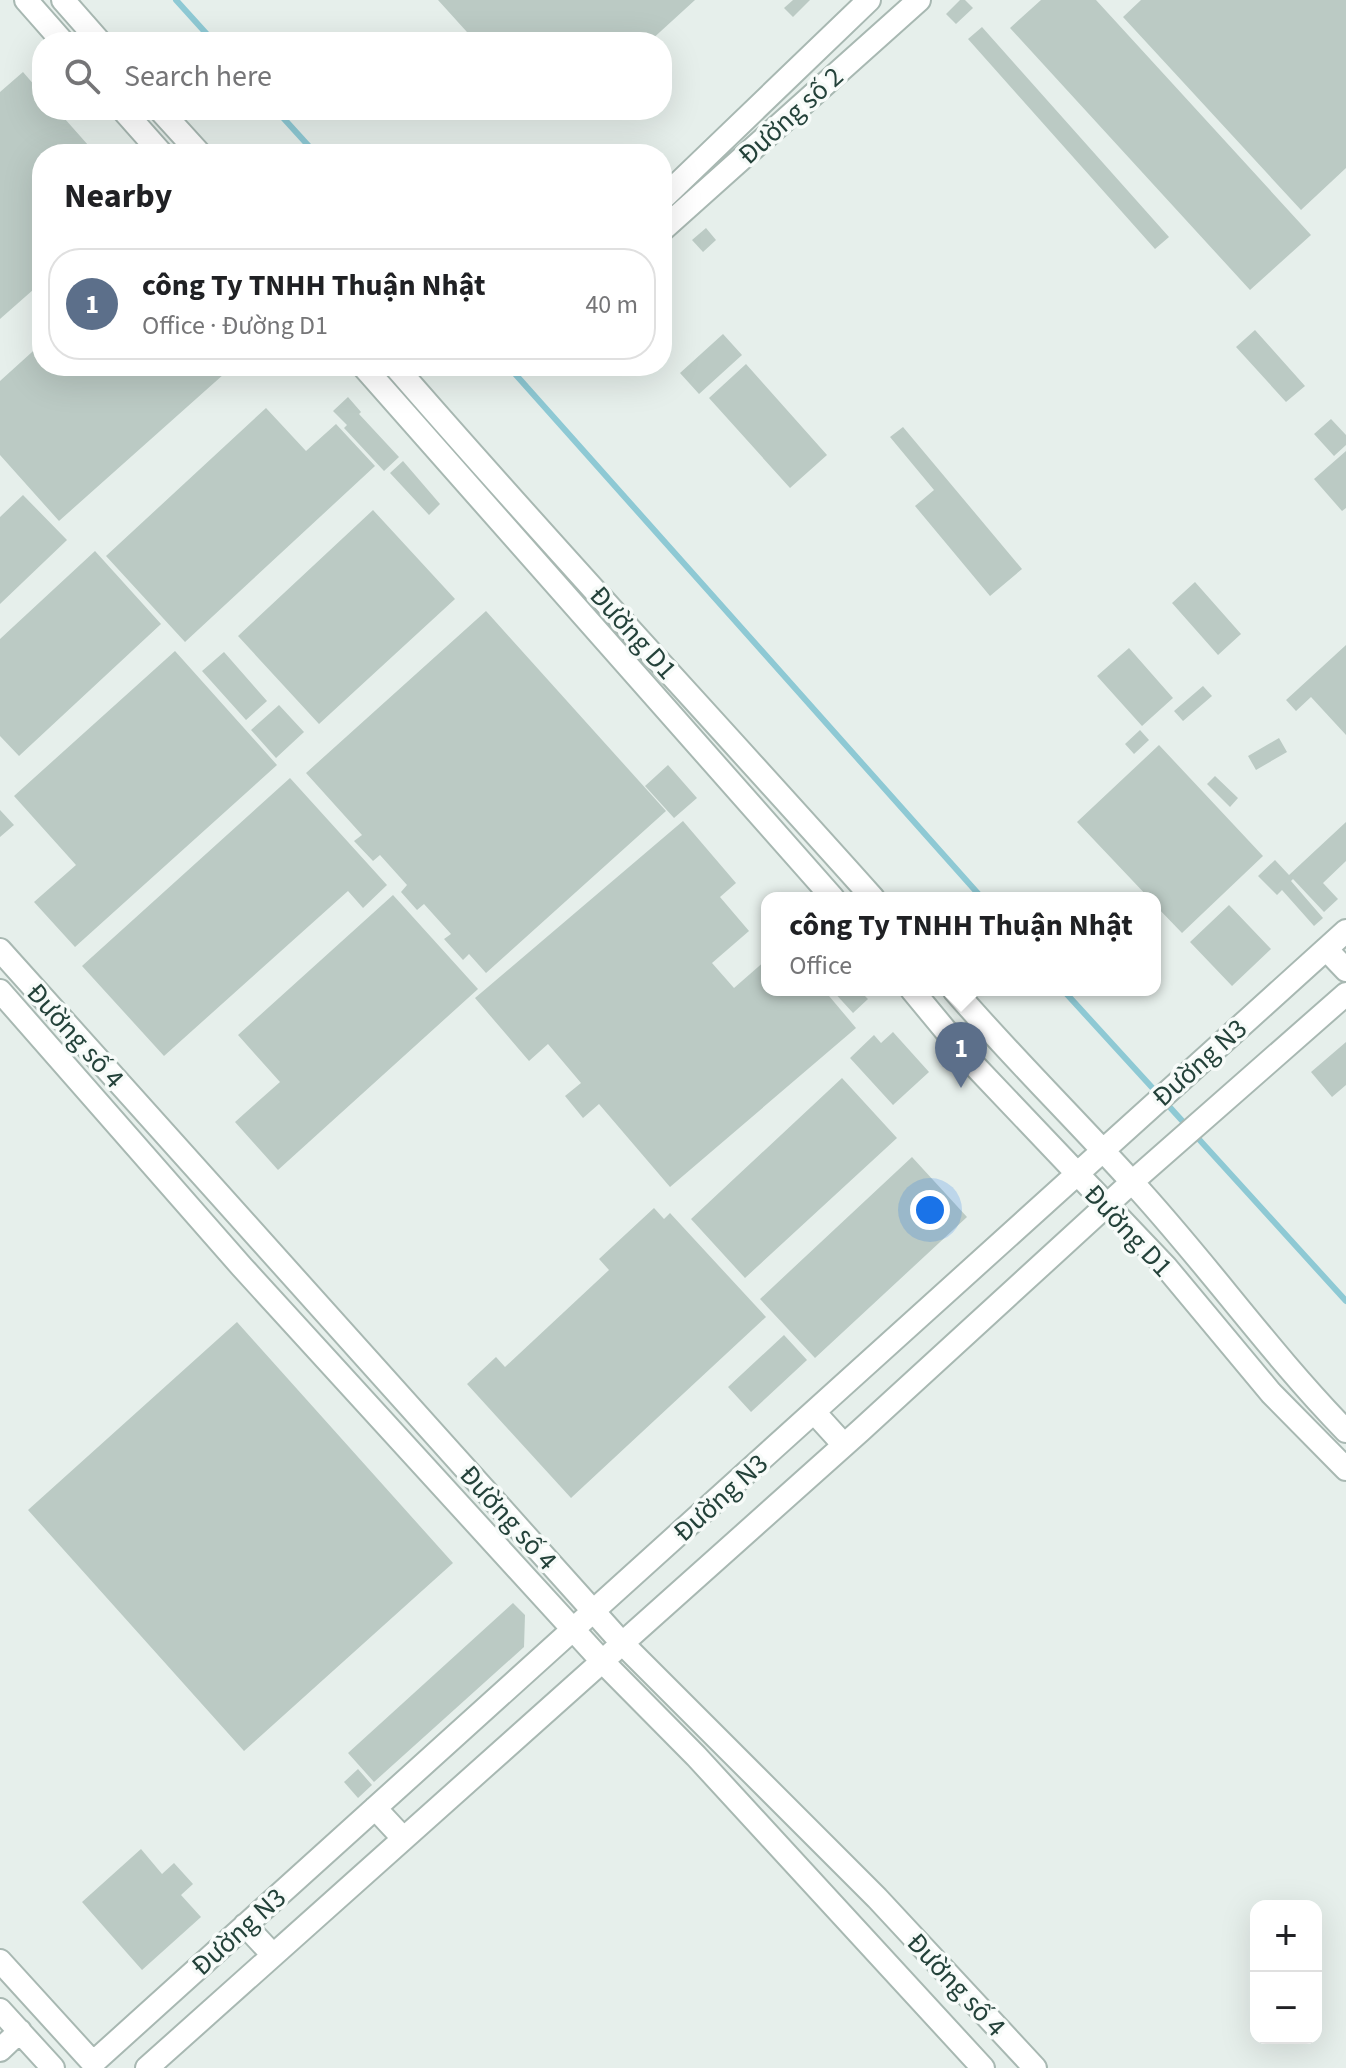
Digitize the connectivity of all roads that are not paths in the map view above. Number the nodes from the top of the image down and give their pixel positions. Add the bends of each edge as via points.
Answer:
1 (26, 0) edge
2 (63, 0) edge
3 (869, 0) edge
4 (919, 0) edge
5 (54, 32) edge
6 (91, 32) edge
7 (132, 120) edge
8 (169, 120) edge
9 (155, 144) edge
10 (191, 144) edge
11 (672, 189) edge
12 (672, 221) edge
13 (372, 376) edge
14 (404, 376) edge
15 (825, 844) junction
16 (804, 863) junction
17 (828, 892) edge
18 (868, 892) edge
19 (1346, 931) edge
20 (1326, 949) junction
21 (0, 951) edge
22 (1346, 970) edge
23 (0, 991) edge
24 (1346, 994) edge
25 (917, 996) edge
26 (959, 996) edge
27 (151, 1119) junction
28 (128, 1138) junction
29 (1101, 1151) junction
30 (1078, 1175) junction
31 (1132, 1182) junction
32 (1108, 1204) junction
33 (814, 1412) junction
34 (1346, 1431) edge
35 (844, 1445) junction
36 (1346, 1469) edge
37 (594, 1610) junction
38 (574, 1628) junction
39 (621, 1642) junction
40 (601, 1660) junction
41 (375, 1808) junction
42 (403, 1838) junction
43 (245, 1925) junction
44 (273, 1955) junction
45 (0, 1961) edge
46 (0, 2010) edge
47 (20, 2031) junction
48 (0, 2050) edge
49 (93, 2065) edge
50 (53, 2068) edge
51 (147, 2068) edge
52 (983, 2068) edge
53 (1035, 2068) edge

1 - 5 street
2 - 6 street
3 - 11 street, Đường số 2
4 - 12 street, Đường số 2
7 - 9 street
8 - 10 street
13 - 16 street, Đường D1
14 - 15 street, Đường D1
15 - 16 street
15 - 18 street, Đường D1
16 - 17 street, Đường D1
19 - 20 street, Đường N3
20 - 22 street
20 - 29 street, Đường N3
21 - 27 street, Đường số 4
23 - 28 street, Đường số 4
24 - 31 street, Đường N3
25 - 30 street, Đường D1
26 - 29 street, Đường D1
27 - 28 street
27 - 37 street, Đường số 4
28 - 38 street, Đường số 4
29 - 30 street, Đường N3
29 - 31 street, Đường D1
30 - 32 street, Đường D1
30 - 33 street, Đường N3
31 - 32 street, Đường N3
31 - 34 street, Đường D1
32 - 35 street, Đường N3
32 - 36 street, Đường D1 via 1271,1393
33 - 35 street
33 - 37 street, Đường N3
35 - 39 street, Đường N3
37 - 38 street, Đường N3
37 - 39 street, Đường số 4
38 - 40 street, Đường số 4
38 - 41 street, Đường N3
39 - 40 street, Đường N3
39 - 53 street, Đường số 4 via 877,1898
40 - 42 street, Đường N3
40 - 52 street, Đường số 4
41 - 42 street
41 - 43 street, Đường N3
42 - 44 street, Đường N3
43 - 44 street
43 - 49 street, Đường N3
44 - 51 street, Đường N3
45 - 49 street
46 - 47 street
47 - 48 street
47 - 50 street

